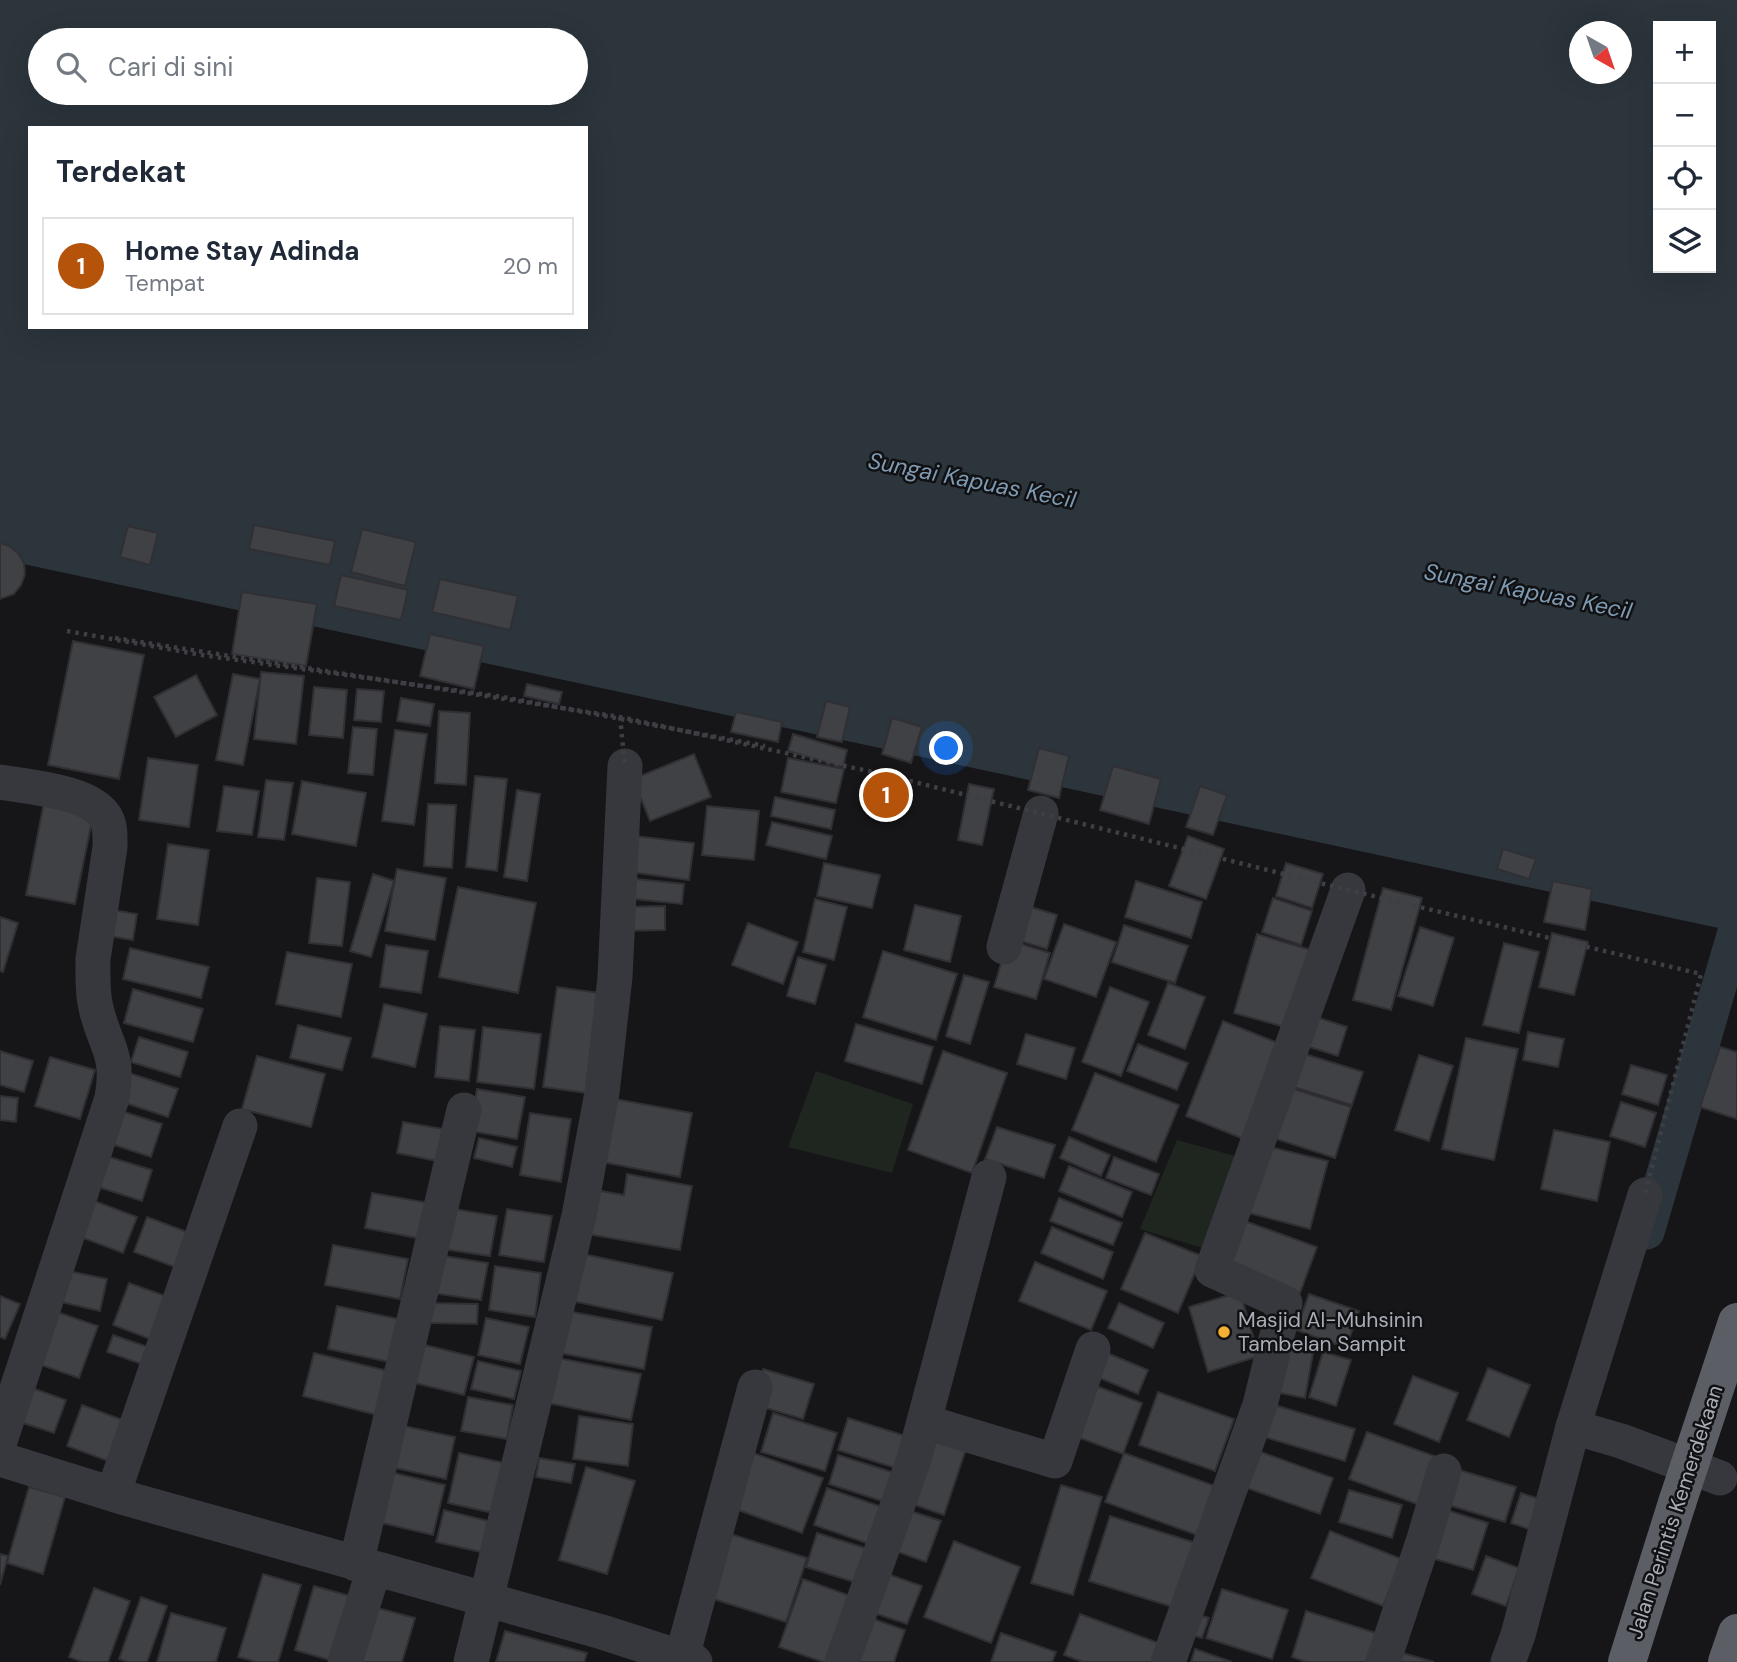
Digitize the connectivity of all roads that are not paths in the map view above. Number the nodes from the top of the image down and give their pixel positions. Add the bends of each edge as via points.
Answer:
1 (625, 766) road end
2 (0, 782) edge
3 (1041, 813) road end
4 (1348, 891) road end
5 (1004, 947) dead end
6 (464, 1110) dead end
7 (240, 1126) dead end
8 (989, 1177) dead end
9 (1645, 1195) road end
10 (1737, 1322) edge
11 (1093, 1349) dead end
12 (755, 1387) dead end
13 (925, 1422) junction
14 (1579, 1429) junction
15 (0, 1441) edge
16 (0, 1459) edge
17 (1444, 1471) dead end
18 (1720, 1478) dead end
19 (113, 1494) junction
20 (365, 1566) junction
21 (487, 1600) junction
22 (1737, 1633) edge
23 (688, 1660) edge
24 (345, 1662) edge
25 (471, 1662) edge
26 (842, 1662) edge
27 (1168, 1662) edge
28 (1383, 1662) edge
29 (1508, 1662) edge
30 (1627, 1662) edge
31 (1727, 1662) edge

1 - 21 street via 615,977 600,1106 579,1216
2 - 15 street via 75,797 92,804 107,820 110,847 93,978 95,1006 115,1072 112,1098
3 - 5 street
4 - 27 street via 1212,1270 1285,1303 1260,1405
6 - 20 street
7 - 19 street
8 - 13 street
9 - 14 street
10 - 30 highway, Jalan Perintis Kemerdekaan, bridge
11 - 13 street via 1055,1461
12 - 23 street
13 - 26 street
14 - 18 street
14 - 29 street
16 - 19 street
17 - 28 street
19 - 20 street
20 - 21 street
20 - 24 street
21 - 23 street
21 - 25 street
22 - 31 highway

